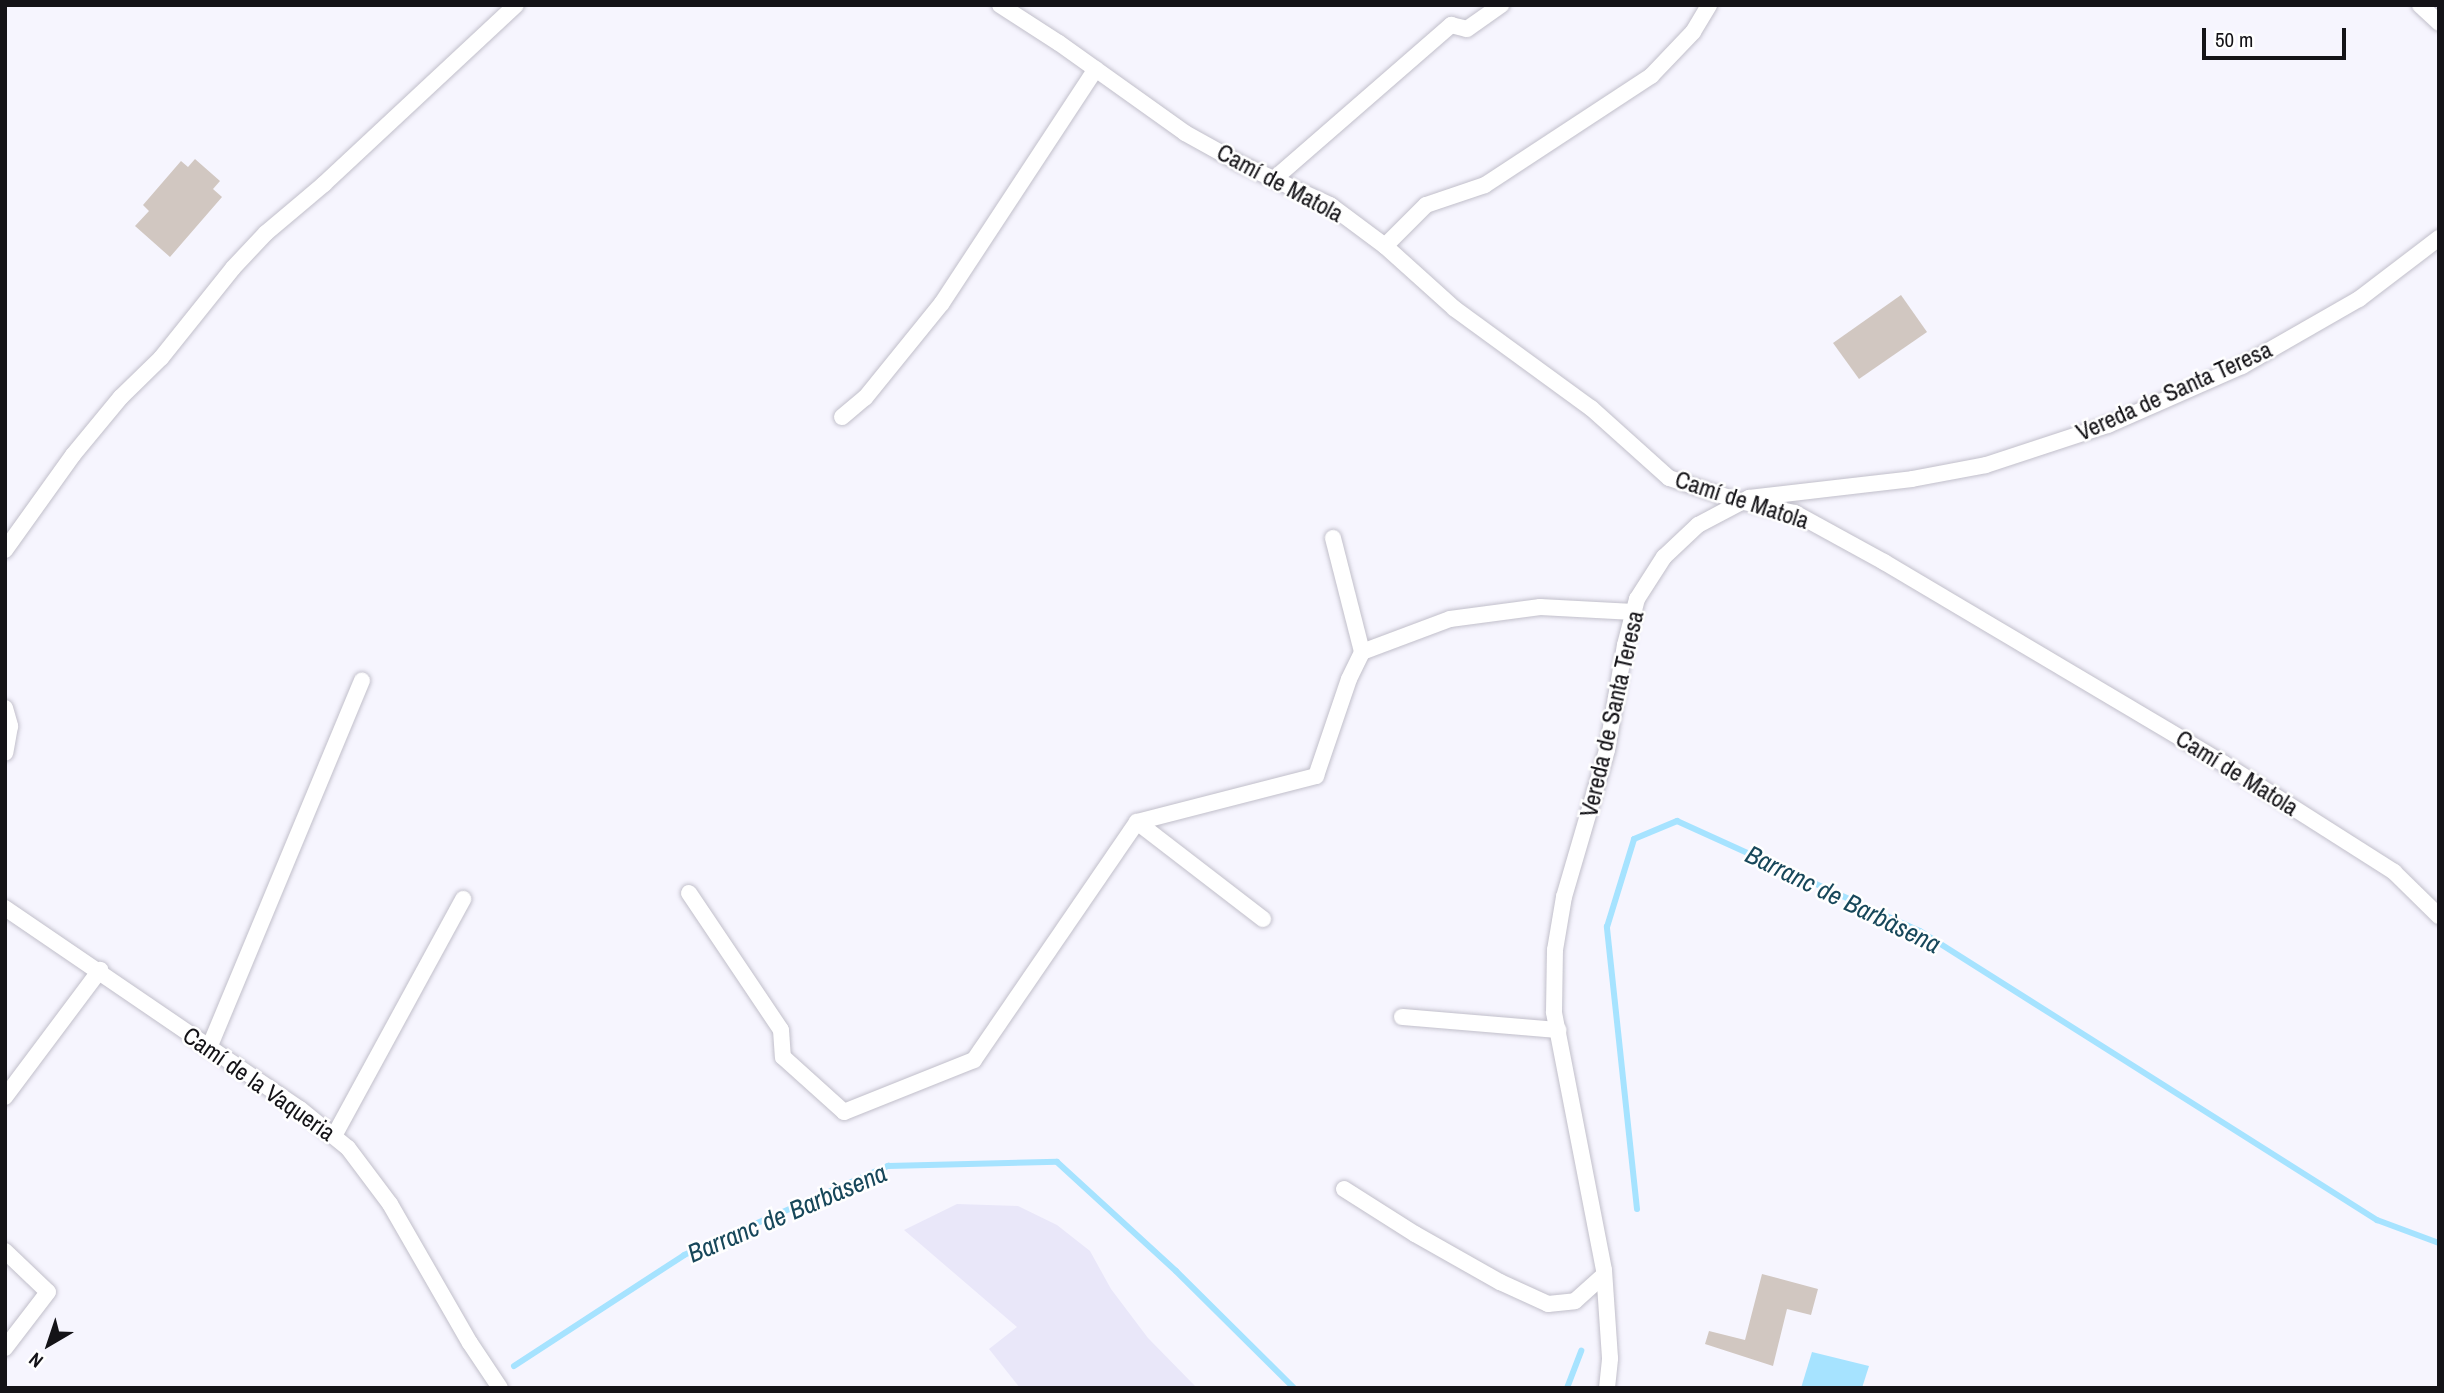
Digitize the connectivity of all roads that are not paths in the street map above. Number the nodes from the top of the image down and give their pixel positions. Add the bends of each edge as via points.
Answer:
1 (516, 5) edge
2 (1000, 5) edge
3 (1501, 5) edge
4 (1709, 5) edge
5 (2420, 5) edge
6 (2439, 23) edge
7 (1096, 69) junction
8 (1274, 179) junction
9 (2439, 238) edge
10 (1385, 246) junction
11 (842, 417) dead end
12 (1739, 501) junction
13 (1333, 538) dead end
14 (5, 550) edge
15 (1634, 612) junction
16 (1362, 652) junction
17 (362, 681) dead end
18 (5, 708) edge
19 (5, 752) edge
20 (1137, 822) junction
21 (688, 893) dead end
22 (463, 899) dead end
23 (5, 908) edge
24 (2439, 916) edge
25 (1263, 919) dead end
26 (100, 970) junction
27 (1402, 1017) dead end
28 (1558, 1030) junction
29 (209, 1048) junction
30 (5, 1097) edge
31 (334, 1136) junction
32 (1344, 1189) dead end
33 (5, 1251) edge
34 (1604, 1275) junction
35 (5, 1348) edge
36 (500, 1388) edge
37 (1608, 1388) edge

1 - 14 street via 233,268 161,358 73,455
2 - 7 street, Camí de Matola
3 - 8 street via 1467,29 1451,25
4 - 10 street via 1693,32 1651,76 1485,185 1426,205
5 - 6 street
7 - 8 street, Camí de Matola via 1185,133
7 - 11 street via 942,303 865,398
8 - 10 street, Camí de Matola via 1330,205
9 - 12 street, Vereda de Santa Teresa via 2359,299 2254,360 2108,425 1986,465
10 - 12 street, Camí de Matola via 1455,309 1591,408 1670,478
12 - 15 street, Vereda de Santa Teresa via 1698,524 1664,557 1637,599
12 - 24 street, Camí de Matola via 1796,513 2200,749 2394,872
13 - 16 street
15 - 16 street via 1540,607 1450,619
15 - 28 street, Vereda de Santa Teresa via 1607,750 1564,897 1555,950
16 - 20 street via 1316,776
17 - 29 street
18 - 19 street via 10,726
20 - 21 street via 974,1060 844,1112 783,1057 782,1030
20 - 25 street
22 - 31 street
23 - 26 street, Camí de la Vaqueria
26 - 29 street, Camí de la Vaqueria
26 - 30 street
27 - 28 street
28 - 34 street, Vereda de Santa Teresa
29 - 31 street, Camí de la Vaqueria
31 - 36 street, Camí de la Vaqueria via 390,1204
32 - 34 street via 1500,1282 1548,1304 1574,1301
33 - 35 street via 48,1293
34 - 37 street, Vereda de Santa Teresa

